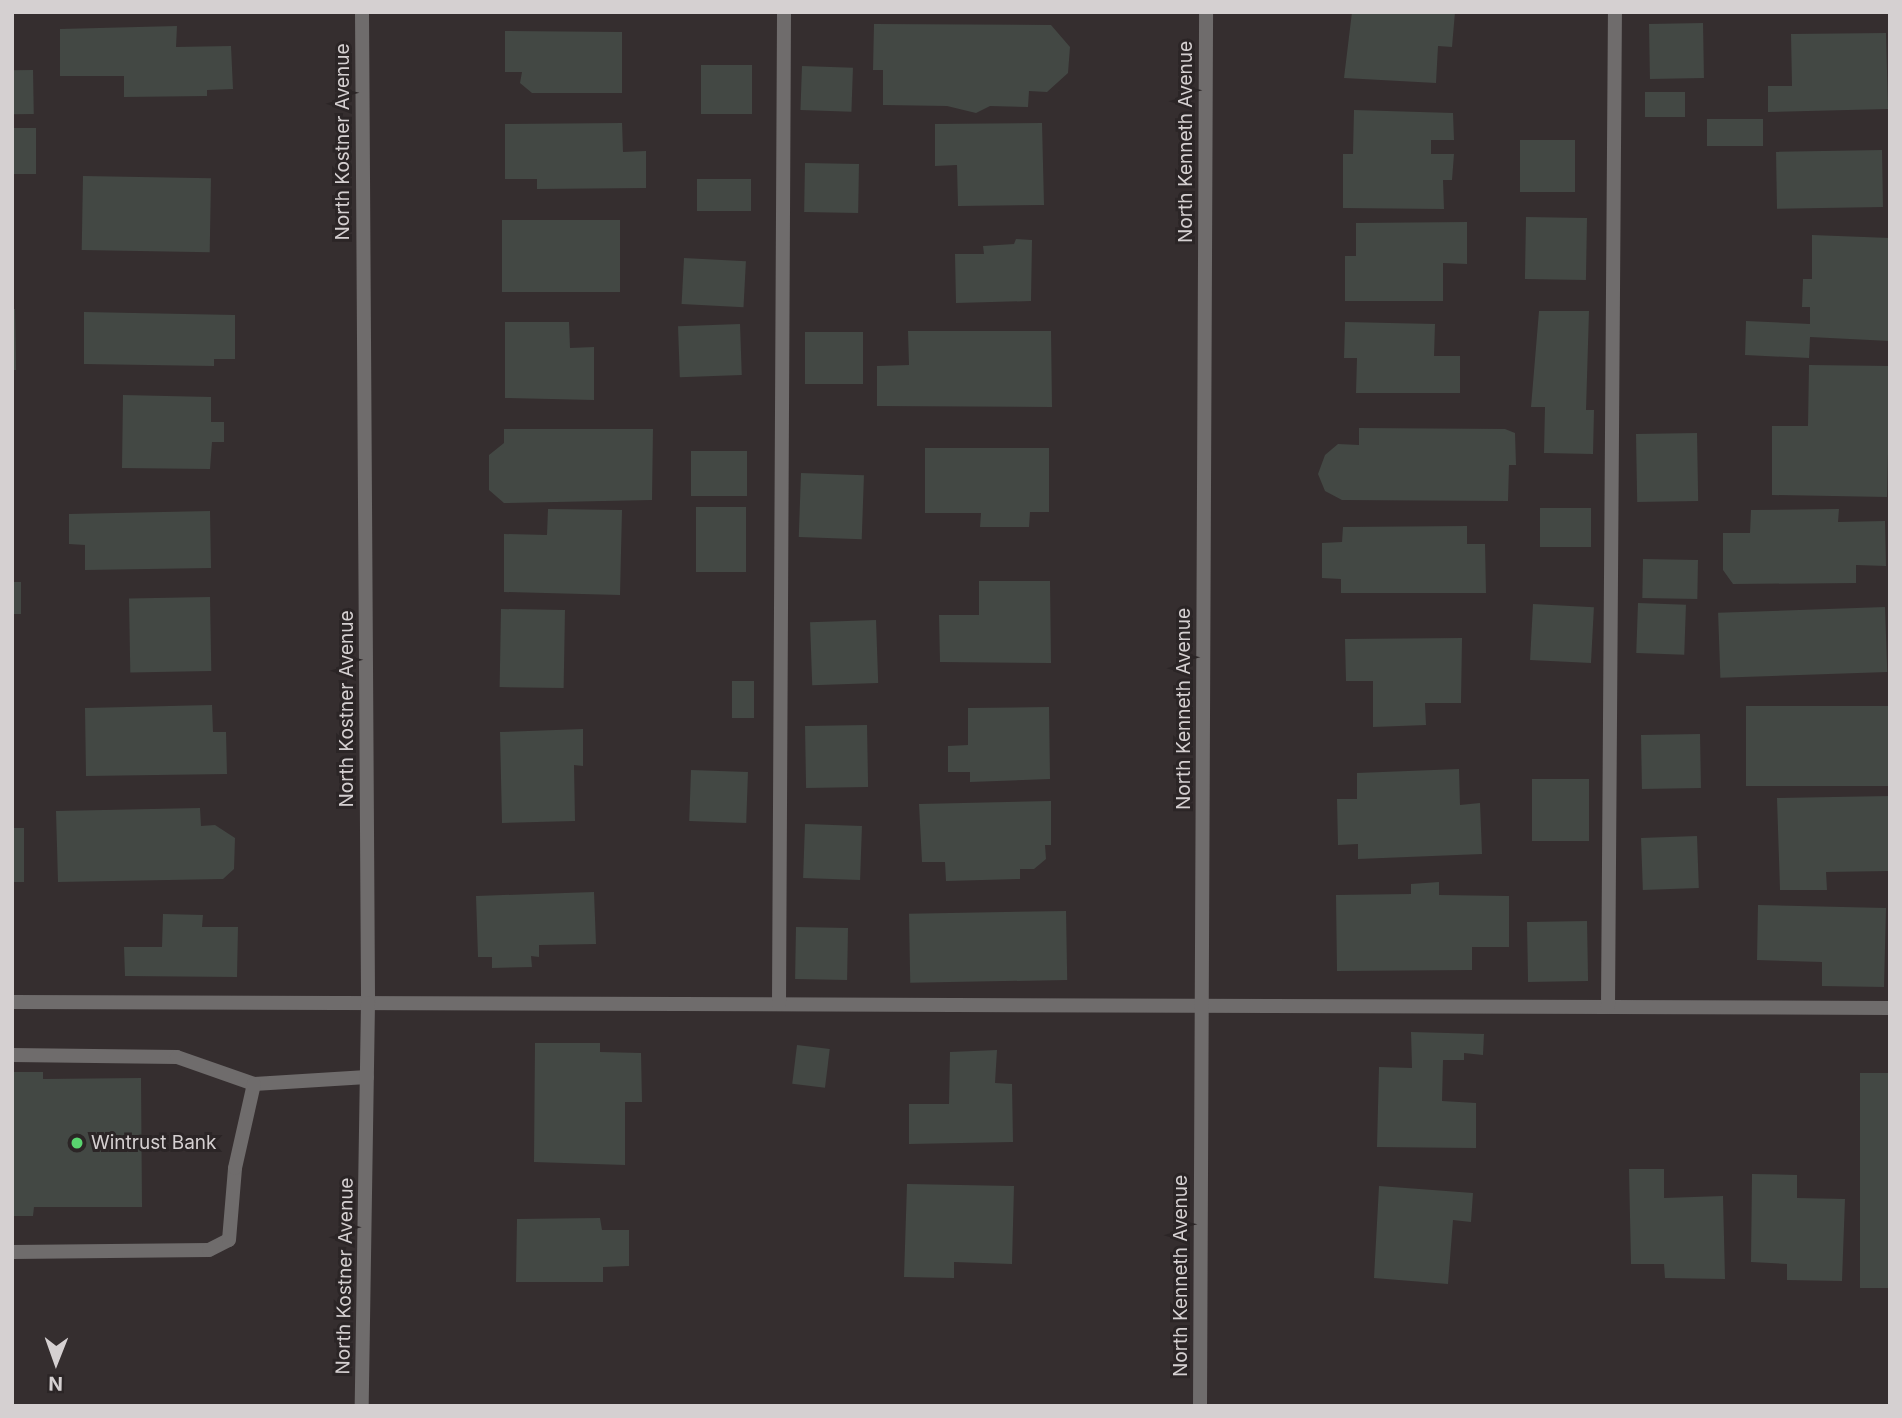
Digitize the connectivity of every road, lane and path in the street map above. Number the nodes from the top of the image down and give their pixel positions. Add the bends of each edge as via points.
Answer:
1 (362, 12) edge
2 (784, 12) edge
3 (1206, 12) edge
4 (1615, 12) edge
5 (12, 1002) edge
6 (368, 1003) junction
7 (779, 1004) junction
8 (1202, 1005) junction
9 (1608, 1007) junction
10 (1890, 1008) edge
11 (12, 1055) edge
12 (367, 1077) junction
13 (254, 1084) junction
14 (12, 1252) edge
15 (362, 1406) edge
16 (1200, 1406) edge

1 - 6 street, North Kostner Avenue
2 - 7 street
3 - 8 street, North Kenneth Avenue
4 - 9 street
5 - 6 street
6 - 7 street
6 - 12 street, North Kostner Avenue
7 - 8 street
8 - 9 street
8 - 16 street, North Kenneth Avenue
9 - 10 street
11 - 13 street via 177,1057
12 - 13 street
12 - 15 street, North Kostner Avenue
13 - 14 street via 235,1168 229,1240 209,1250

